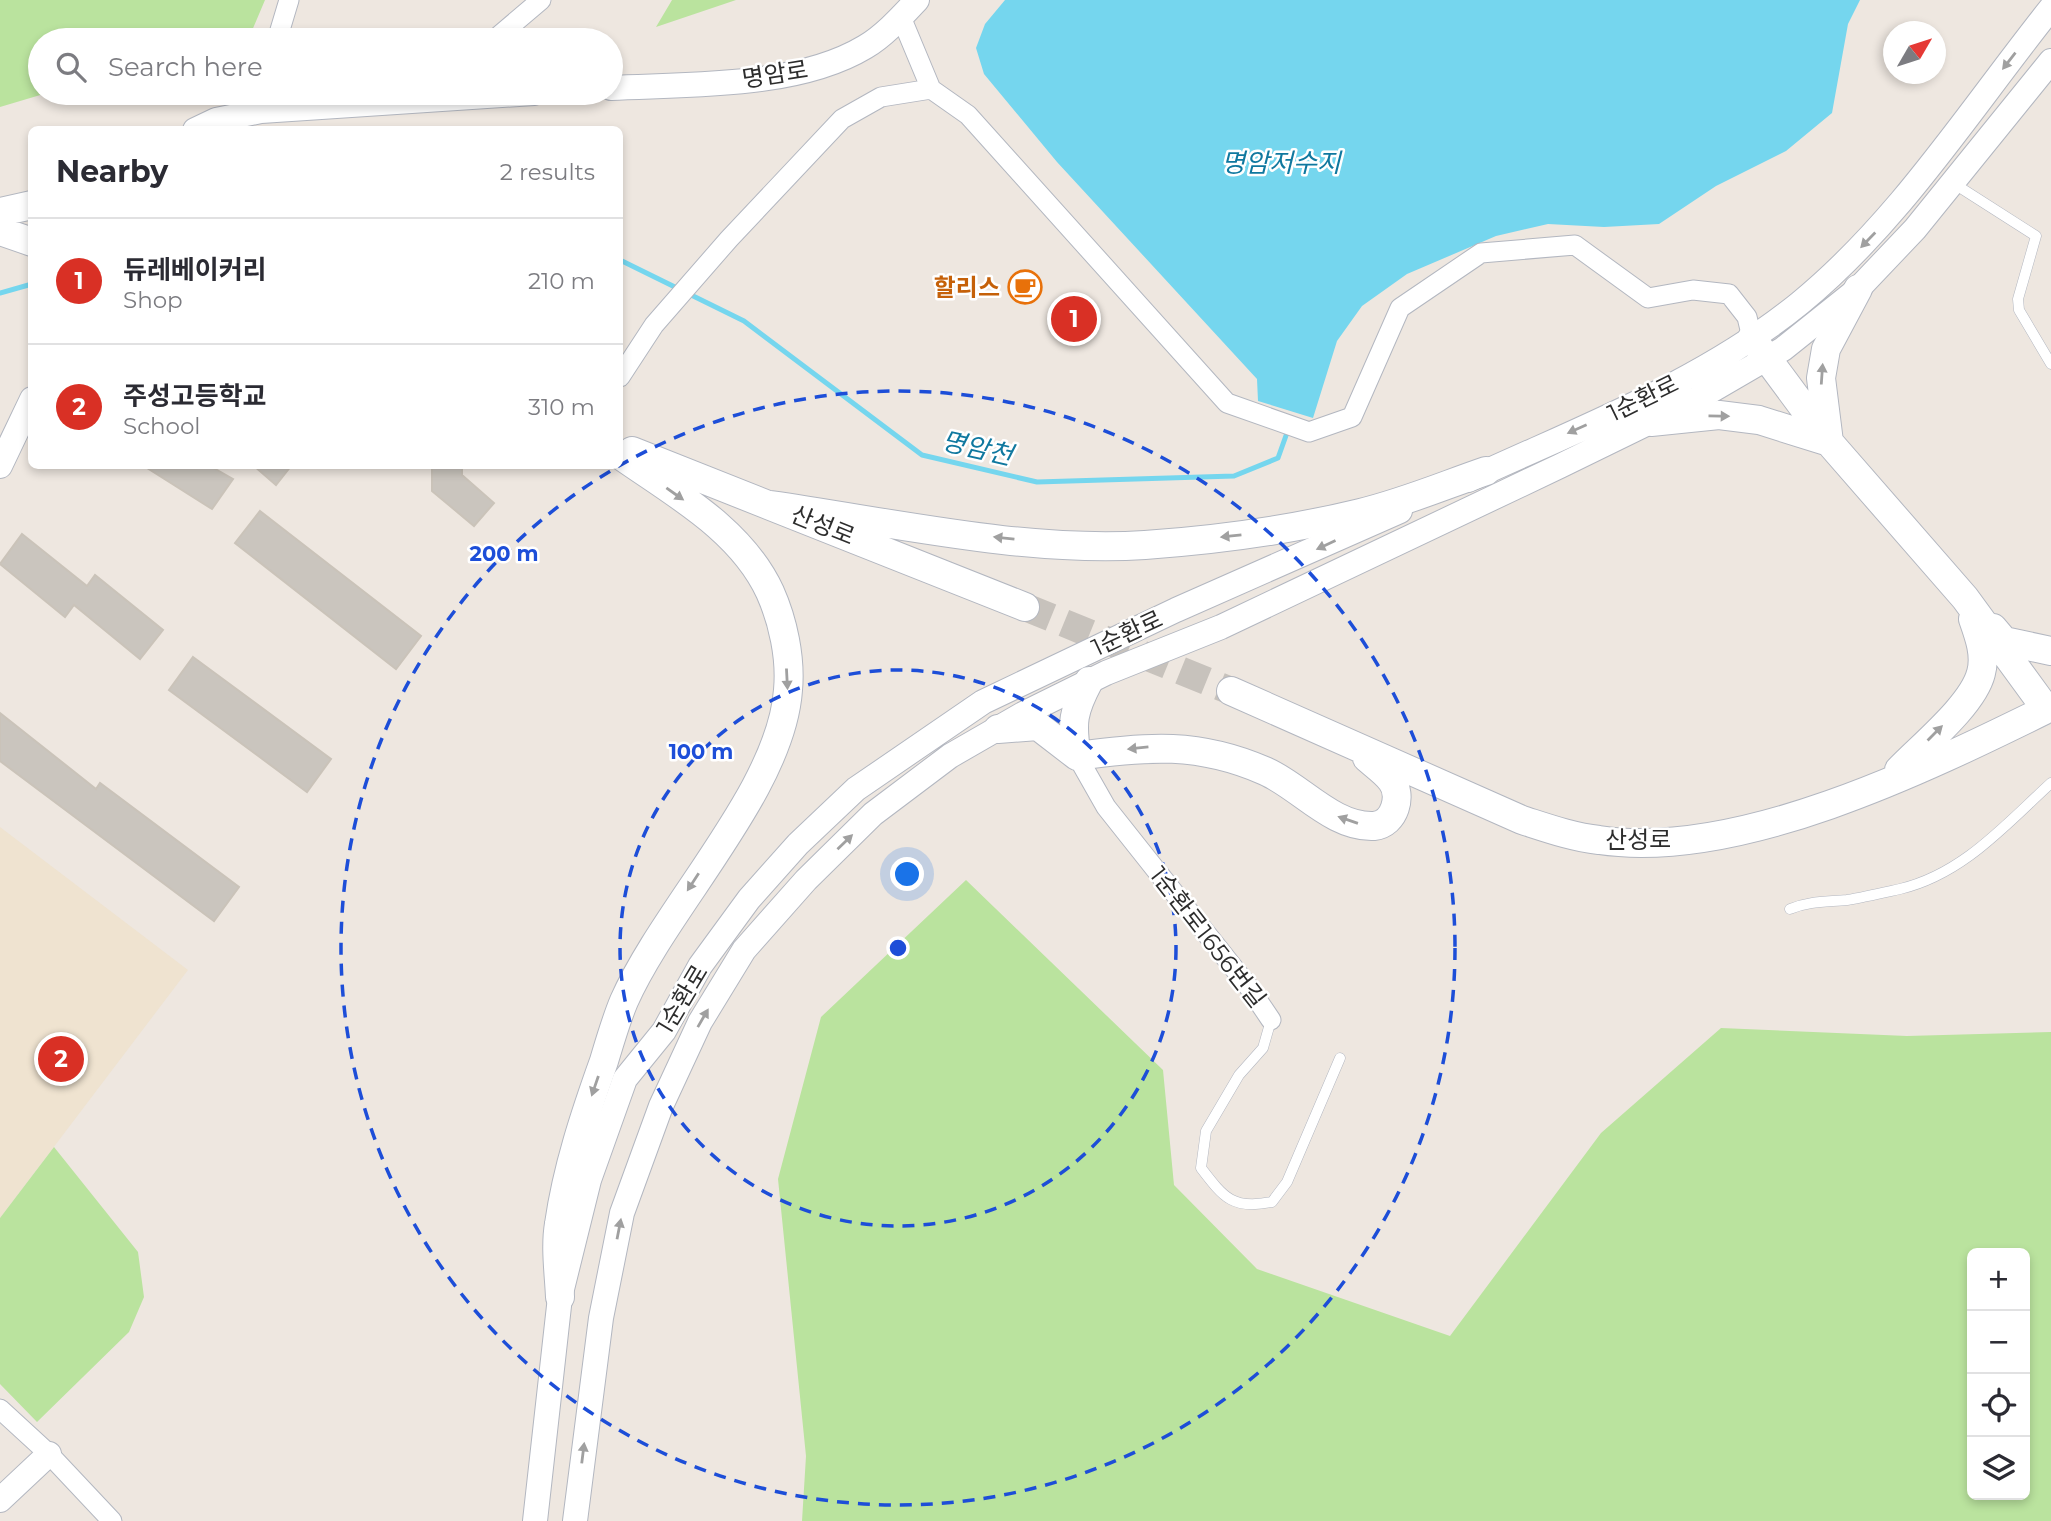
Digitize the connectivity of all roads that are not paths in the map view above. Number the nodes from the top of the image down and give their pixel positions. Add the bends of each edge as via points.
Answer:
1 (289, 0) edge
2 (541, 0) edge
3 (2051, 8) edge
4 (909, 9) edge
5 (281, 28) edge
6 (508, 28) edge
7 (2051, 61) edge
8 (623, 87) edge
9 (931, 89) junction
10 (255, 105) edge
11 (203, 126) edge
12 (1952, 183) junction
13 (28, 206) edge
14 (0, 212) edge
15 (0, 231) edge
16 (28, 241) edge
17 (1858, 289) junction
18 (1759, 348) junction
19 (2051, 364) edge
20 (623, 372) edge
21 (28, 407) edge
22 (1651, 422) junction
23 (1829, 442) junction
24 (623, 447) edge
25 (623, 457) edge
26 (0, 466) edge
27 (1486, 471) junction
28 (771, 505) junction
29 (1965, 598) junction
30 (1025, 607) tunnel mouth
31 (2051, 651) edge
32 (1089, 681) junction
33 (1231, 691) tunnel mouth
34 (2048, 708) edge
35 (998, 729) junction
36 (1350, 742) junction
37 (1077, 756) junction
38 (1887, 782) junction
39 (2051, 783) edge
40 (1790, 909) dead end
41 (1271, 1020) joint
42 (1340, 1058) dead end
43 (560, 1297) junction
44 (0, 1409) edge
45 (49, 1454) junction
46 (0, 1500) edge
47 (112, 1521) edge
48 (534, 1521) edge
49 (575, 1521) edge

1 - 5 street
2 - 6 street
3 -> 18 street, 1순환로 via 1872,236 1799,303
4 - 8 street, 명암로 via 865,47 815,69 737,81
4 - 9 street
7 - 12 street, 1순환로
9 - 18 street via 968,115 1227,403 1309,432 1352,417 1400,308 1481,253 1575,245 1648,298 1693,290 1729,294 1747,317
9 - 20 street via 881,97 842,119 654,325
10 - 11 street
12 - 17 street, 1순환로
12 - 19 lane via 2036,236 2018,299
13 - 14 main road
15 - 16 main road
17 - 18 street, 1순환로
23 -> 17 main road via 1821,378 1826,349
18 - 22 street, 1순환로
18 - 23 main road
18 -> 27 street, 1순환로
21 - 26 street
22 -> 23 main road via 1719,415 1759,420
22 - 32 street, 1순환로 via 1221,627
23 - 29 main road
24 - 28 main road, 산성로
25 -> 43 main road via 719,526 744,554 769,591 784,635 788,690 777,740 751,795 667,922 624,1001 579,1131 558,1226
27 -> 28 main road via 1363,513 1278,531 1143,545 975,535
27 -> 43 street, 1순환로 via 1006,690 928,737 856,789 749,899 700,966 664,1031 625,1079 589,1180
28 - 30 main road, 산성로
29 - 31 main road via 2004,641
29 - 34 main road
38 -> 29 main road via 1949,719 1981,674 1979,636
32 - 35 street, 1순환로
32 - 37 main road via 1072,726
33 - 36 main road, 산성로
34 - 38 main road, 산성로
35 - 37 main road via 1038,726
49 -> 35 street, 1순환로 via 601,1318 622,1213 661,1107 700,1022 744,950 873,814 950,756
36 -> 37 main road via 1392,781 1397,794 1389,819 1376,826 1334,814 1268,772 1227,756 1183,747
36 - 38 main road, 산성로 via 1522,820 1601,841 1636,843 1724,833 1798,815
37 - 41 street, 1순환로1656번길 via 1106,807
39 - 40 lane via 1966,860 1939,875 1903,888
41 - 42 lane, 1순환로1656번길 via 1263,1048 1239,1075 1206,1131 1201,1168 1222,1195 1249,1207 1272,1202 1286,1182
43 - 48 street, 1순환로
44 - 45 street
45 - 46 street
45 - 47 street

